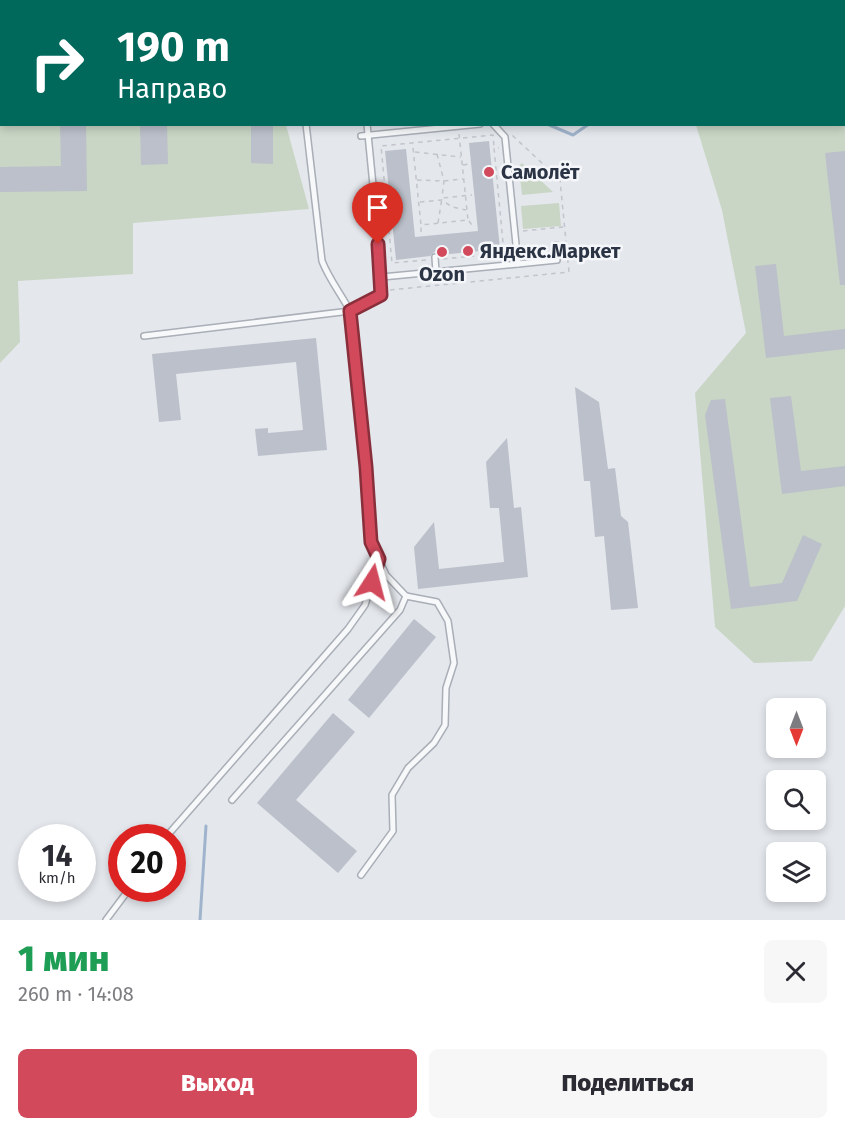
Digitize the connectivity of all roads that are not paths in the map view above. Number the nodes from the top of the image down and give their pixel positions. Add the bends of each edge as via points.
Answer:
1 (306, 126) edge
2 (367, 126) edge
3 (465, 126) edge
4 (495, 126) edge
5 (361, 136) dead end
6 (368, 136) junction
7 (556, 245) dead end
8 (435, 258) road end
9 (518, 264) junction
10 (436, 272) junction
11 (382, 277) junction
12 (350, 311) junction
13 (144, 336) dead end
14 (379, 559) junction
15 (406, 596) junction
16 (232, 800) dead end
17 (177, 824) edge
18 (361, 875) dead end
19 (120, 902) edge
20 (106, 920) edge

1 - 12 lane via 322,261
2 - 6 lane
3 - 6 lane
4 - 9 lane via 505,137
5 - 6 lane
6 - 11 lane
7 - 9 lane via 557,260
8 - 10 lane
9 - 10 lane
10 - 11 lane
11 - 12 lane via 381,295
12 - 13 lane
12 - 14 lane via 371,542
14 - 15 lane via 386,575
14 - 17 lane via 365,605 348,628
15 - 16 lane via 400,610
15 - 18 lane via 437,602 448,621 454,663 446,688 445,725 434,743 408,768 392,795 393,831
19 - 20 lane

